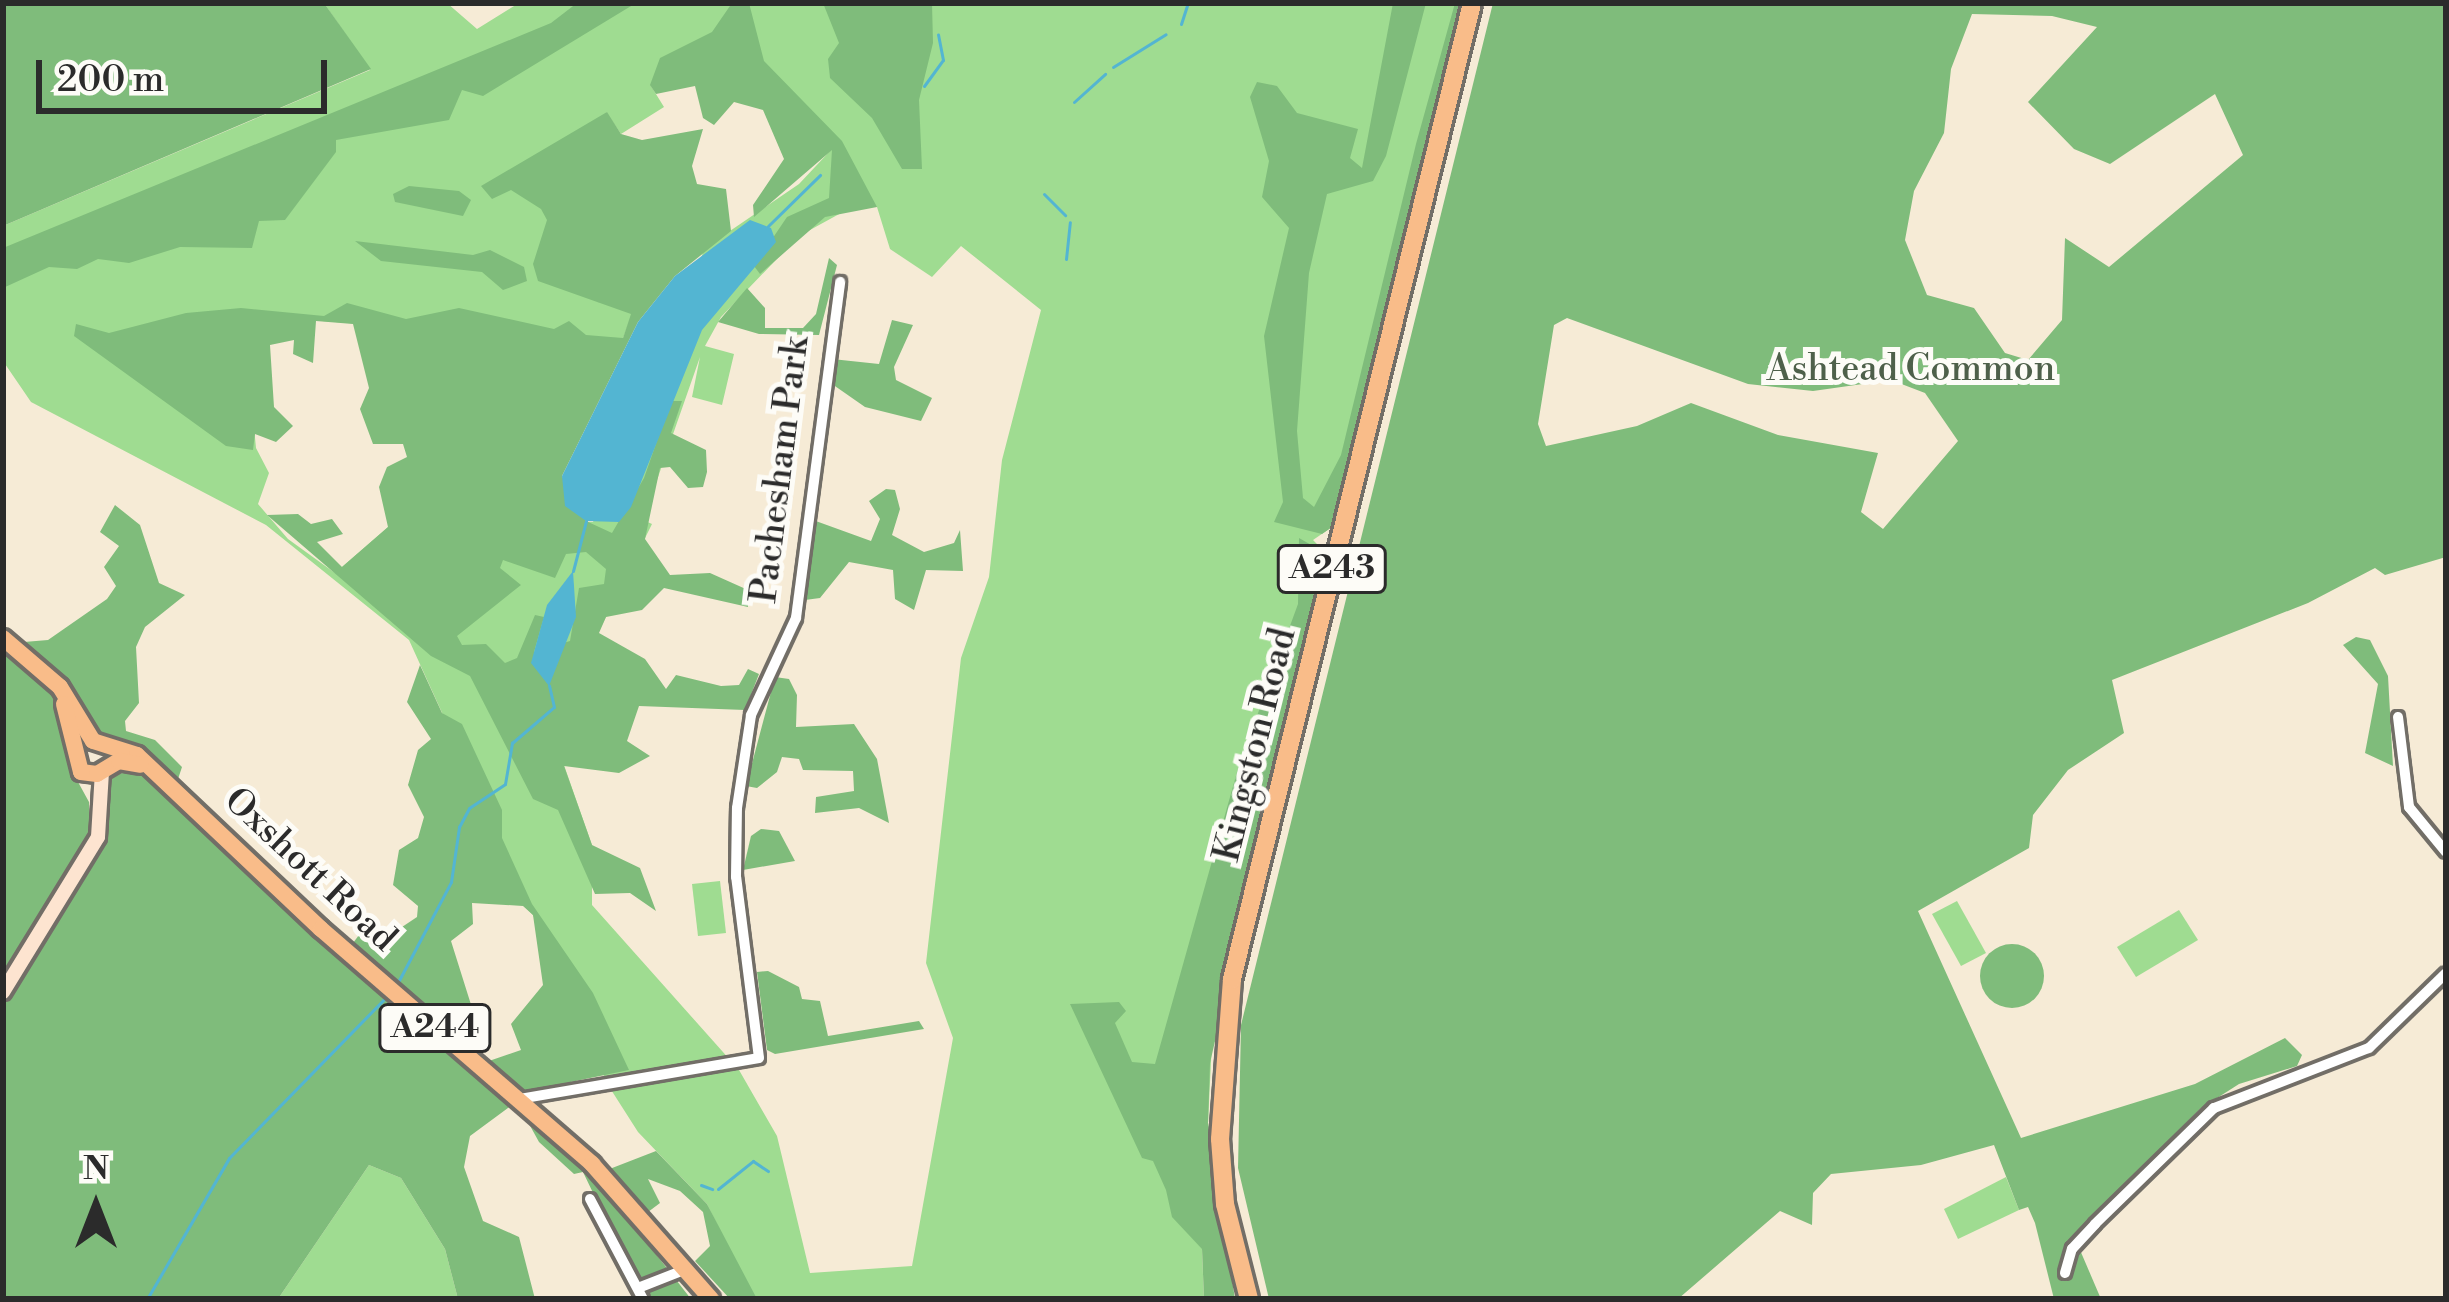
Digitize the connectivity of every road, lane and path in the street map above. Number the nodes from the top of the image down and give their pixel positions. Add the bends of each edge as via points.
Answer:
1 (1472, 3) edge
2 (840, 282) dead end
3 (3, 638) edge
4 (44, 674) junction
5 (2398, 717) dead end
6 (98, 744) junction
7 (78, 764) junction
8 (149, 767) junction
9 (103, 770) junction
10 (101, 804) junction
11 (2446, 852) edge
12 (2446, 973) edge
13 (3, 992) edge
14 (519, 1099) junction
15 (590, 1198) dead end
16 (684, 1270) junction
17 (2065, 1274) dead end
18 (640, 1293) edge
19 (711, 1299) edge
20 (1249, 1299) edge

1 - 20 highway, Kingston Road / A243 via 1232,979 1220,1139 1225,1204
2 - 14 street, Pachesham Park via 796,618 752,715 736,808 736,877 760,1058
3 - 4 main road
4 - 6 main road
4 - 7 main road via 61,695
5 - 11 street via 2409,807
6 - 7 main road
6 - 8 main road, Oxshott Road / A244
6 - 9 main road
7 - 9 main road
7 - 10 street
8 - 9 main road via 124,761
8 - 14 main road, Oxshott Road / A244
9 - 10 street
10 - 13 street via 91,853
12 - 17 street via 2368,1048 2214,1108 2084,1237
14 - 16 main road, Oxshott Road / A244 via 611,1182
15 - 18 street
16 - 18 street
16 - 19 main road, Oxshott Road / A244

